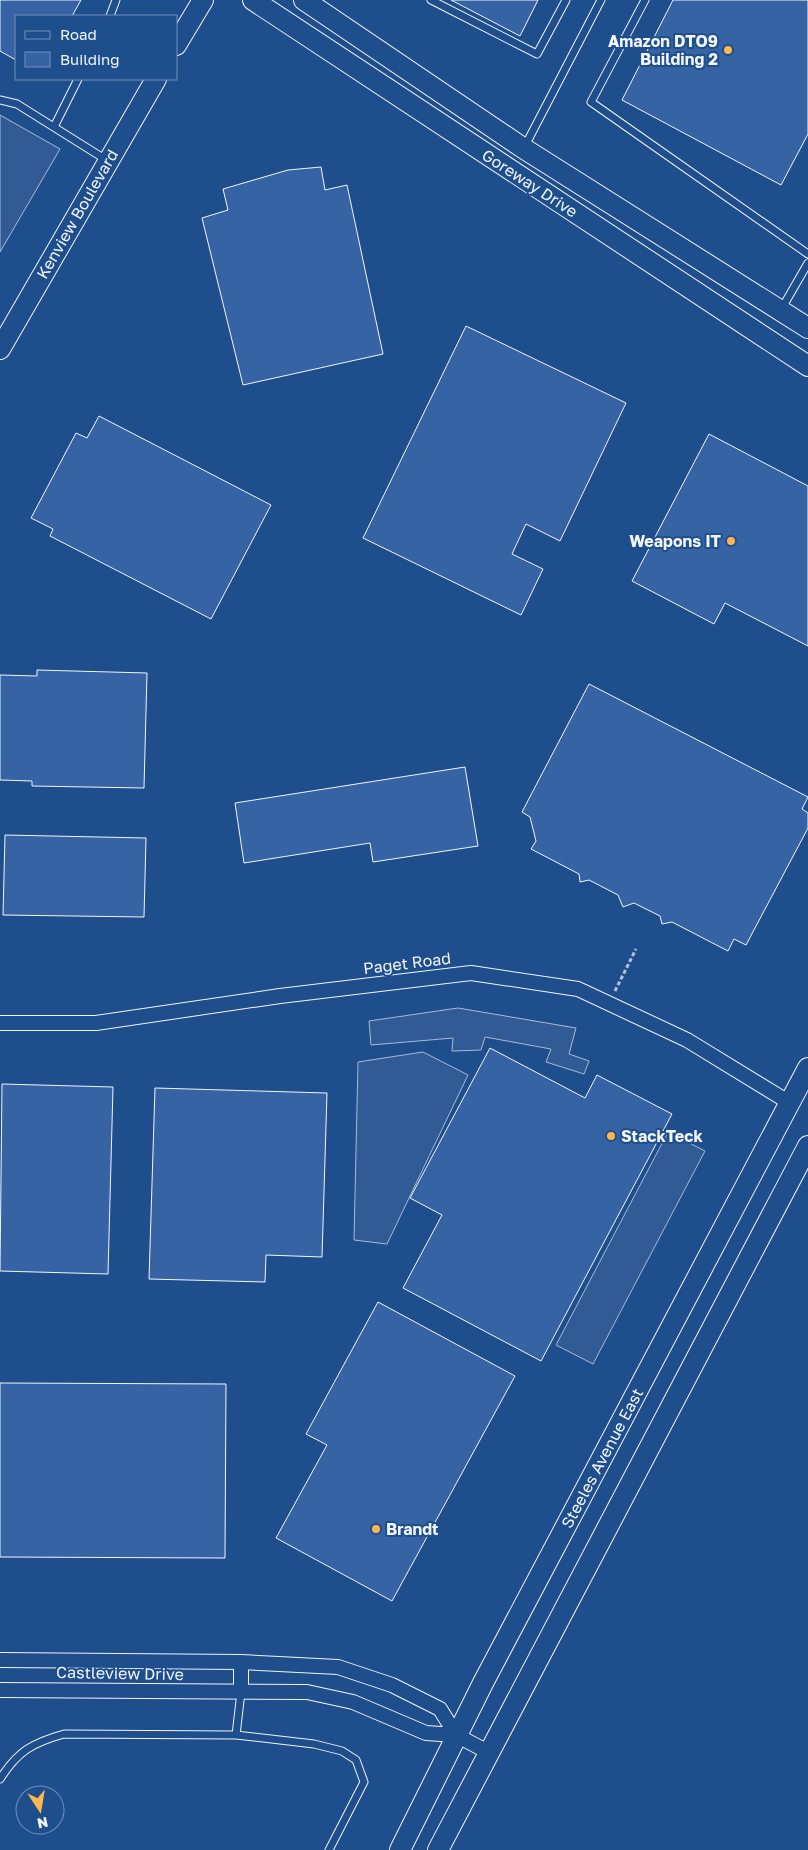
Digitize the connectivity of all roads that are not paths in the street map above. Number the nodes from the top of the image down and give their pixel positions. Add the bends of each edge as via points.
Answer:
1 (116, 0) edge
2 (203, 0) edge
3 (253, 0) edge
4 (304, 0) edge
5 (431, 0) edge
6 (566, 0) edge
7 (601, 0) edge
8 (645, 0) edge
9 (110, 15) edge
10 (178, 43) edge
11 (78, 80) edge
12 (155, 80) edge
13 (0, 100) edge
14 (54, 127) junction
15 (523, 148) junction
16 (108, 161) junction
17 (808, 254) edge
18 (808, 263) edge
19 (781, 310) junction
20 (808, 328) edge
21 (2, 339) edge
22 (808, 366) edge
23 (0, 1023) edge
24 (808, 1068) edge
25 (790, 1103) junction
26 (808, 1146) edge
27 (0, 1660) edge
28 (241, 1662) junction
29 (0, 1690) edge
30 (241, 1692) junction
31 (236, 1735) junction
32 (456, 1735) junction
33 (488, 1752) junction
34 (0, 1779) edge
35 (329, 1850) edge
36 (400, 1850) edge
37 (438, 1850) edge

1 - 9 lane
2 - 10 main road
3 - 22 main road, Goreway Drive
4 - 15 main road, Goreway Drive
5 - 6 lane via 537,54
7 - 15 lane
8 - 17 lane via 591,102
11 - 14 lane
12 - 16 main road, Kenview Boulevard
13 - 14 lane via 17,104
14 - 16 lane
15 - 19 main road, Goreway Drive
16 - 21 main road, Kenview Boulevard
18 - 19 lane
19 - 20 main road, Goreway Drive
23 - 25 street, Paget Road via 96,1023 471,973 578,989 687,1040
24 - 25 main road, Steeles Avenue East
25 - 32 main road, Steeles Avenue East
26 - 33 main road
27 - 28 street, Castleview Drive
28 - 30 street
28 - 32 street, Castleview Drive via 338,1667 392,1685 440,1709
29 - 30 street, Castleview Drive
30 - 31 lane
30 - 32 street, Castleview Drive via 307,1692 352,1702 426,1732
31 - 34 lane via 64,1734 36,1742 11,1762
31 - 35 lane via 314,1744 342,1751 356,1760 364,1782
32 - 33 street, Castleview Drive
32 - 36 main road, Steeles Avenue East
33 - 37 main road

